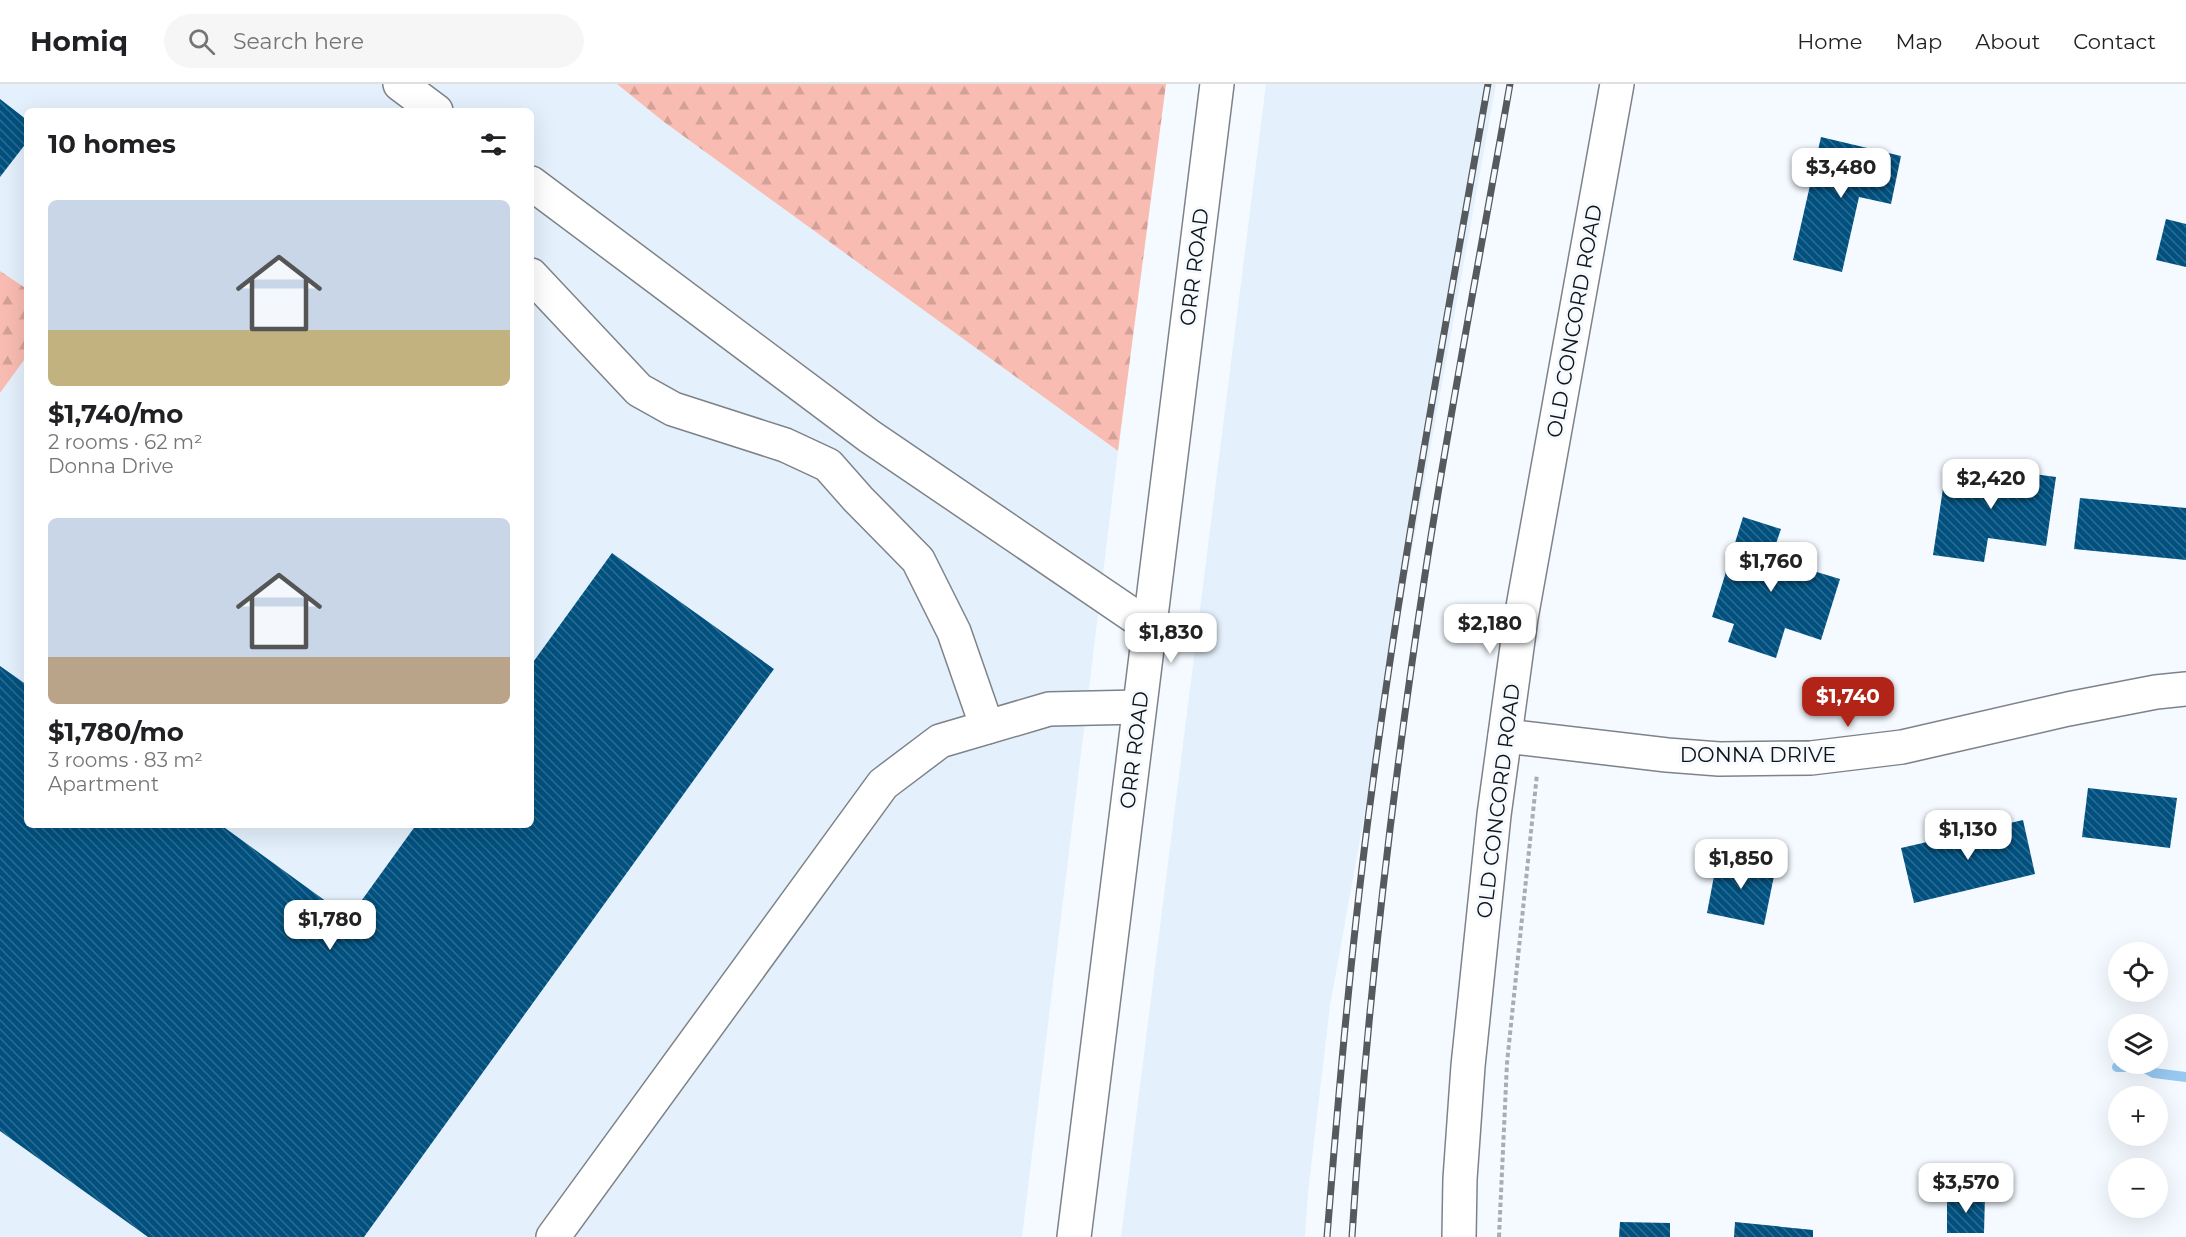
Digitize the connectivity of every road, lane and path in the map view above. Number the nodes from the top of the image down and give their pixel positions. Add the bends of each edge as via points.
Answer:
1 (400, 84) edge
2 (1217, 84) edge
3 (1617, 84) edge
4 (432, 108) edge
5 (534, 185) edge
6 (534, 278) edge
7 (1150, 627) junction
8 (2186, 689) edge
9 (1139, 707) junction
10 (987, 727) junction
11 (1505, 736) junction
12 (1540, 740) junction
13 (553, 1237) edge
14 (1074, 1237) edge
15 (1459, 1237) edge
16 (1499, 1237) edge

1 - 4 street
2 - 7 street, ORR ROAD
3 - 11 street, OLD CONCORD ROAD via 1521,618
5 - 7 street via 869,436
6 - 10 street via 639,390 674,409 785,445 828,465 918,560 954,632
7 - 9 street, ORR ROAD
8 - 12 street, DONNA DRIVE via 2068,709 1902,747 1811,758 1698,757
9 - 10 street via 1049,709
9 - 14 street, ORR ROAD
10 - 13 street via 940,741 883,783
11 - 12 street, DONNA DRIVE
11 - 15 street, OLD CONCORD ROAD via 1468,1066
12 - 16 path via 1507,1062

